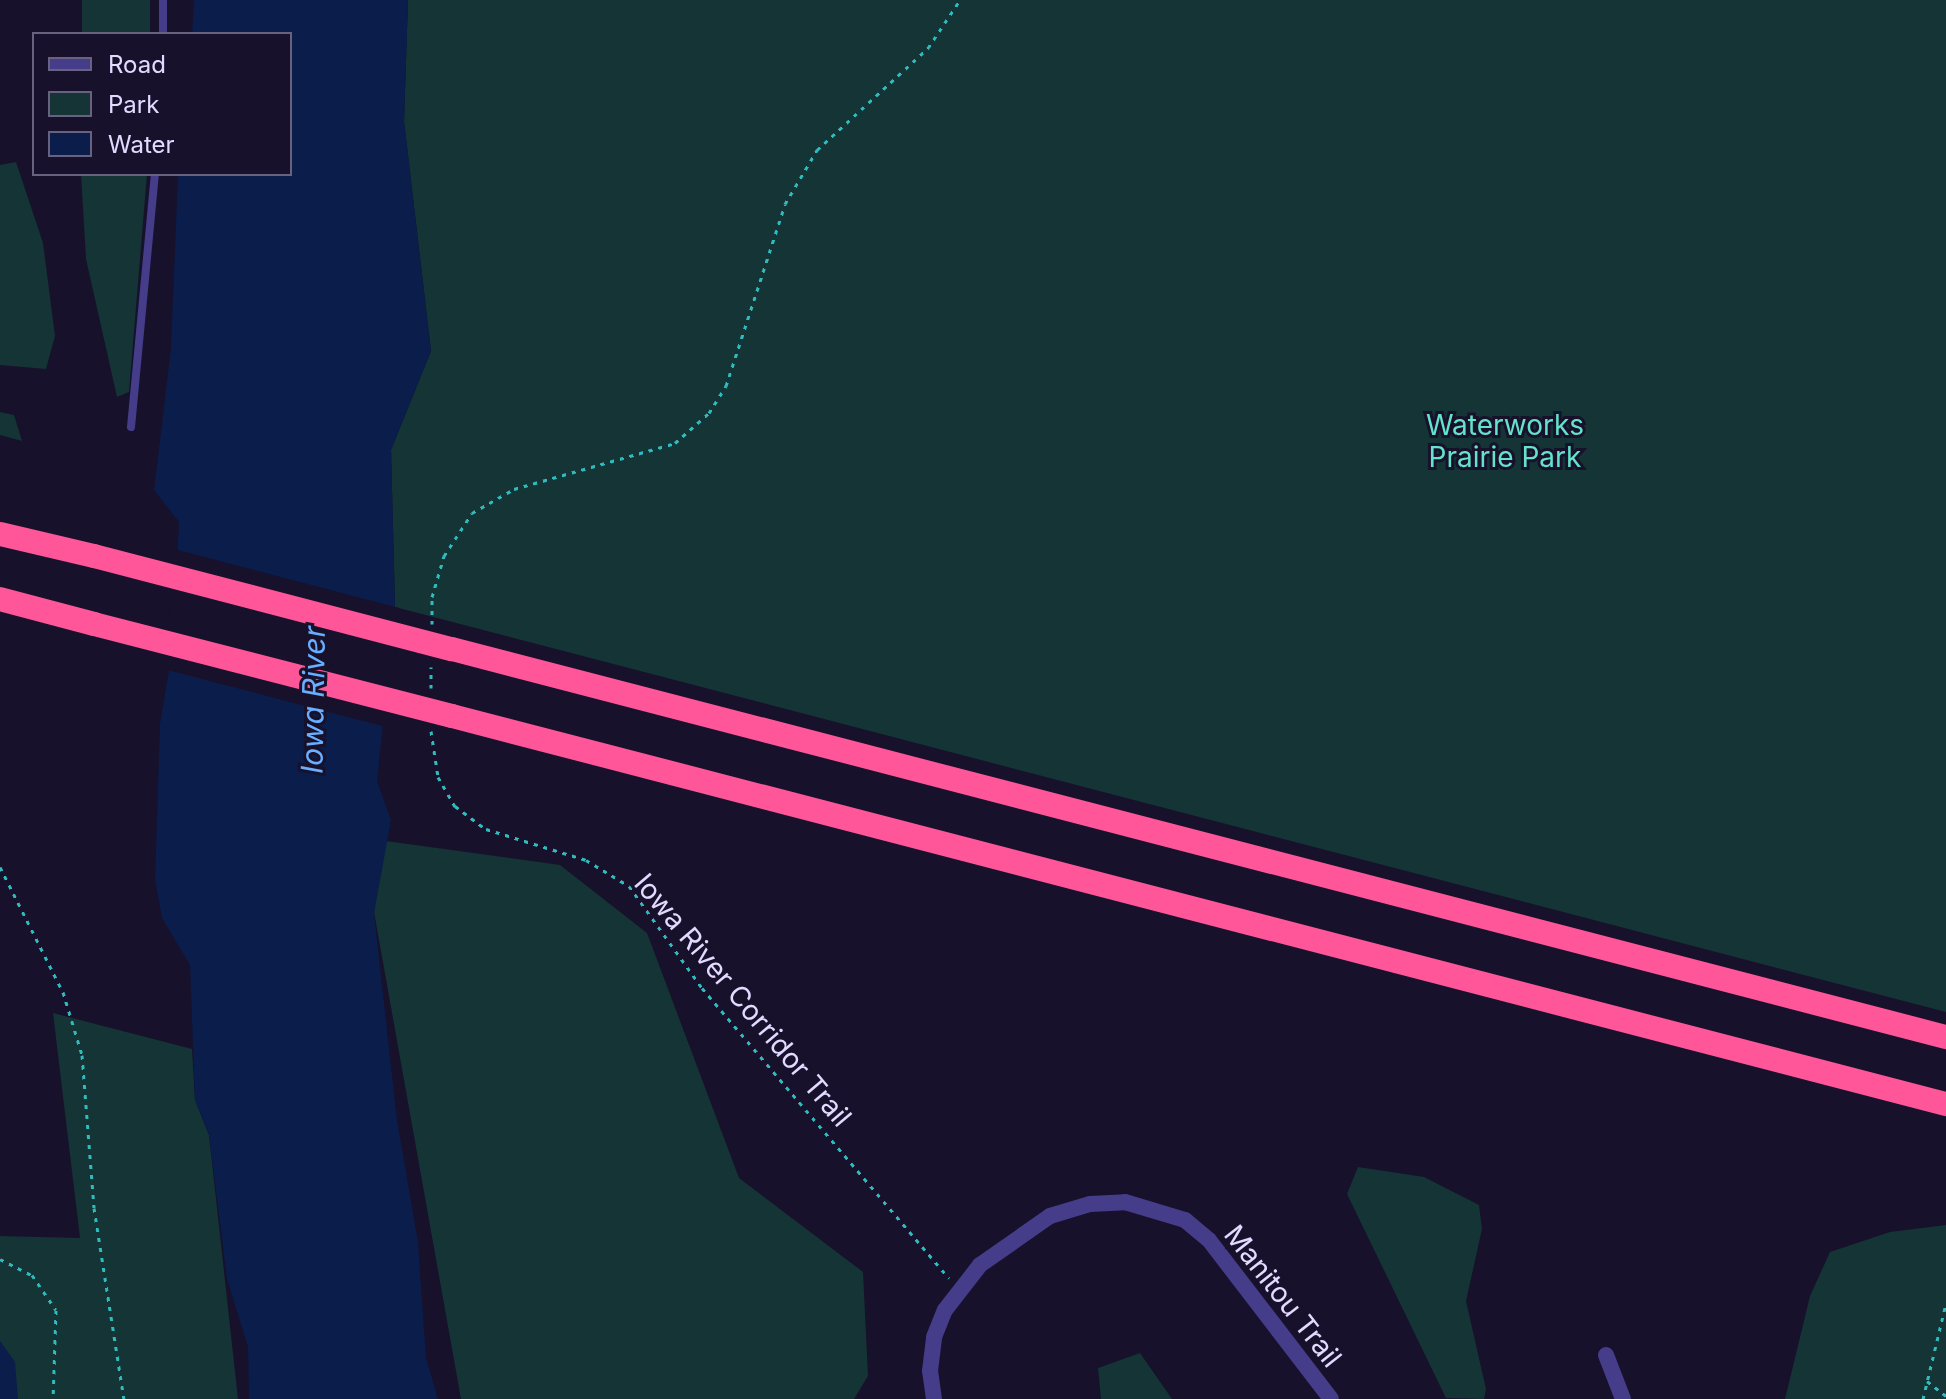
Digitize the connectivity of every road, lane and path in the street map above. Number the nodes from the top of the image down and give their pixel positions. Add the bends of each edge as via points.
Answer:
1 (163, 0) edge
2 (960, 0) edge
3 (163, 32) edge
4 (155, 176) edge
5 (131, 427) dead end
6 (0, 534) edge
7 (0, 599) edge
8 (432, 630) dead end
9 (442, 653) junction
10 (431, 700) dead end
11 (431, 730) dead end
12 (0, 867) edge
13 (1946, 1037) edge
14 (1946, 1104) edge
15 (0, 1259) edge
16 (959, 1289) junction
17 (1946, 1303) edge
18 (1606, 1355) dead end
19 (1927, 1381) junction
20 (1946, 1396) edge
21 (53, 1399) edge
22 (124, 1399) edge
23 (934, 1399) edge
24 (1331, 1399) edge
25 (1623, 1399) edge
26 (1923, 1399) edge

1 - 3 lane
2 - 8 path via 928,48 817,150 785,204 726,386 709,413 675,443 514,489 472,513 444,556 432,597
4 - 5 lane
6 - 9 highway, bridge
7 - 14 highway, bridge
9 - 10 path
9 - 13 highway
11 - 16 path, Iowa River Corridor Trail via 438,777 455,806 486,829 586,860 629,886 702,988
12 - 22 path via 63,992 82,1055 94,1208
15 - 21 path via 32,1275 56,1310
16 - 23 street, Manitou Trail via 934,1337
16 - 24 street, Manitou Trail via 980,1265 1050,1216 1090,1204 1125,1202 1155,1209 1185,1220 1209,1240
17 - 19 path
18 - 25 street
19 - 20 path
19 - 26 path

